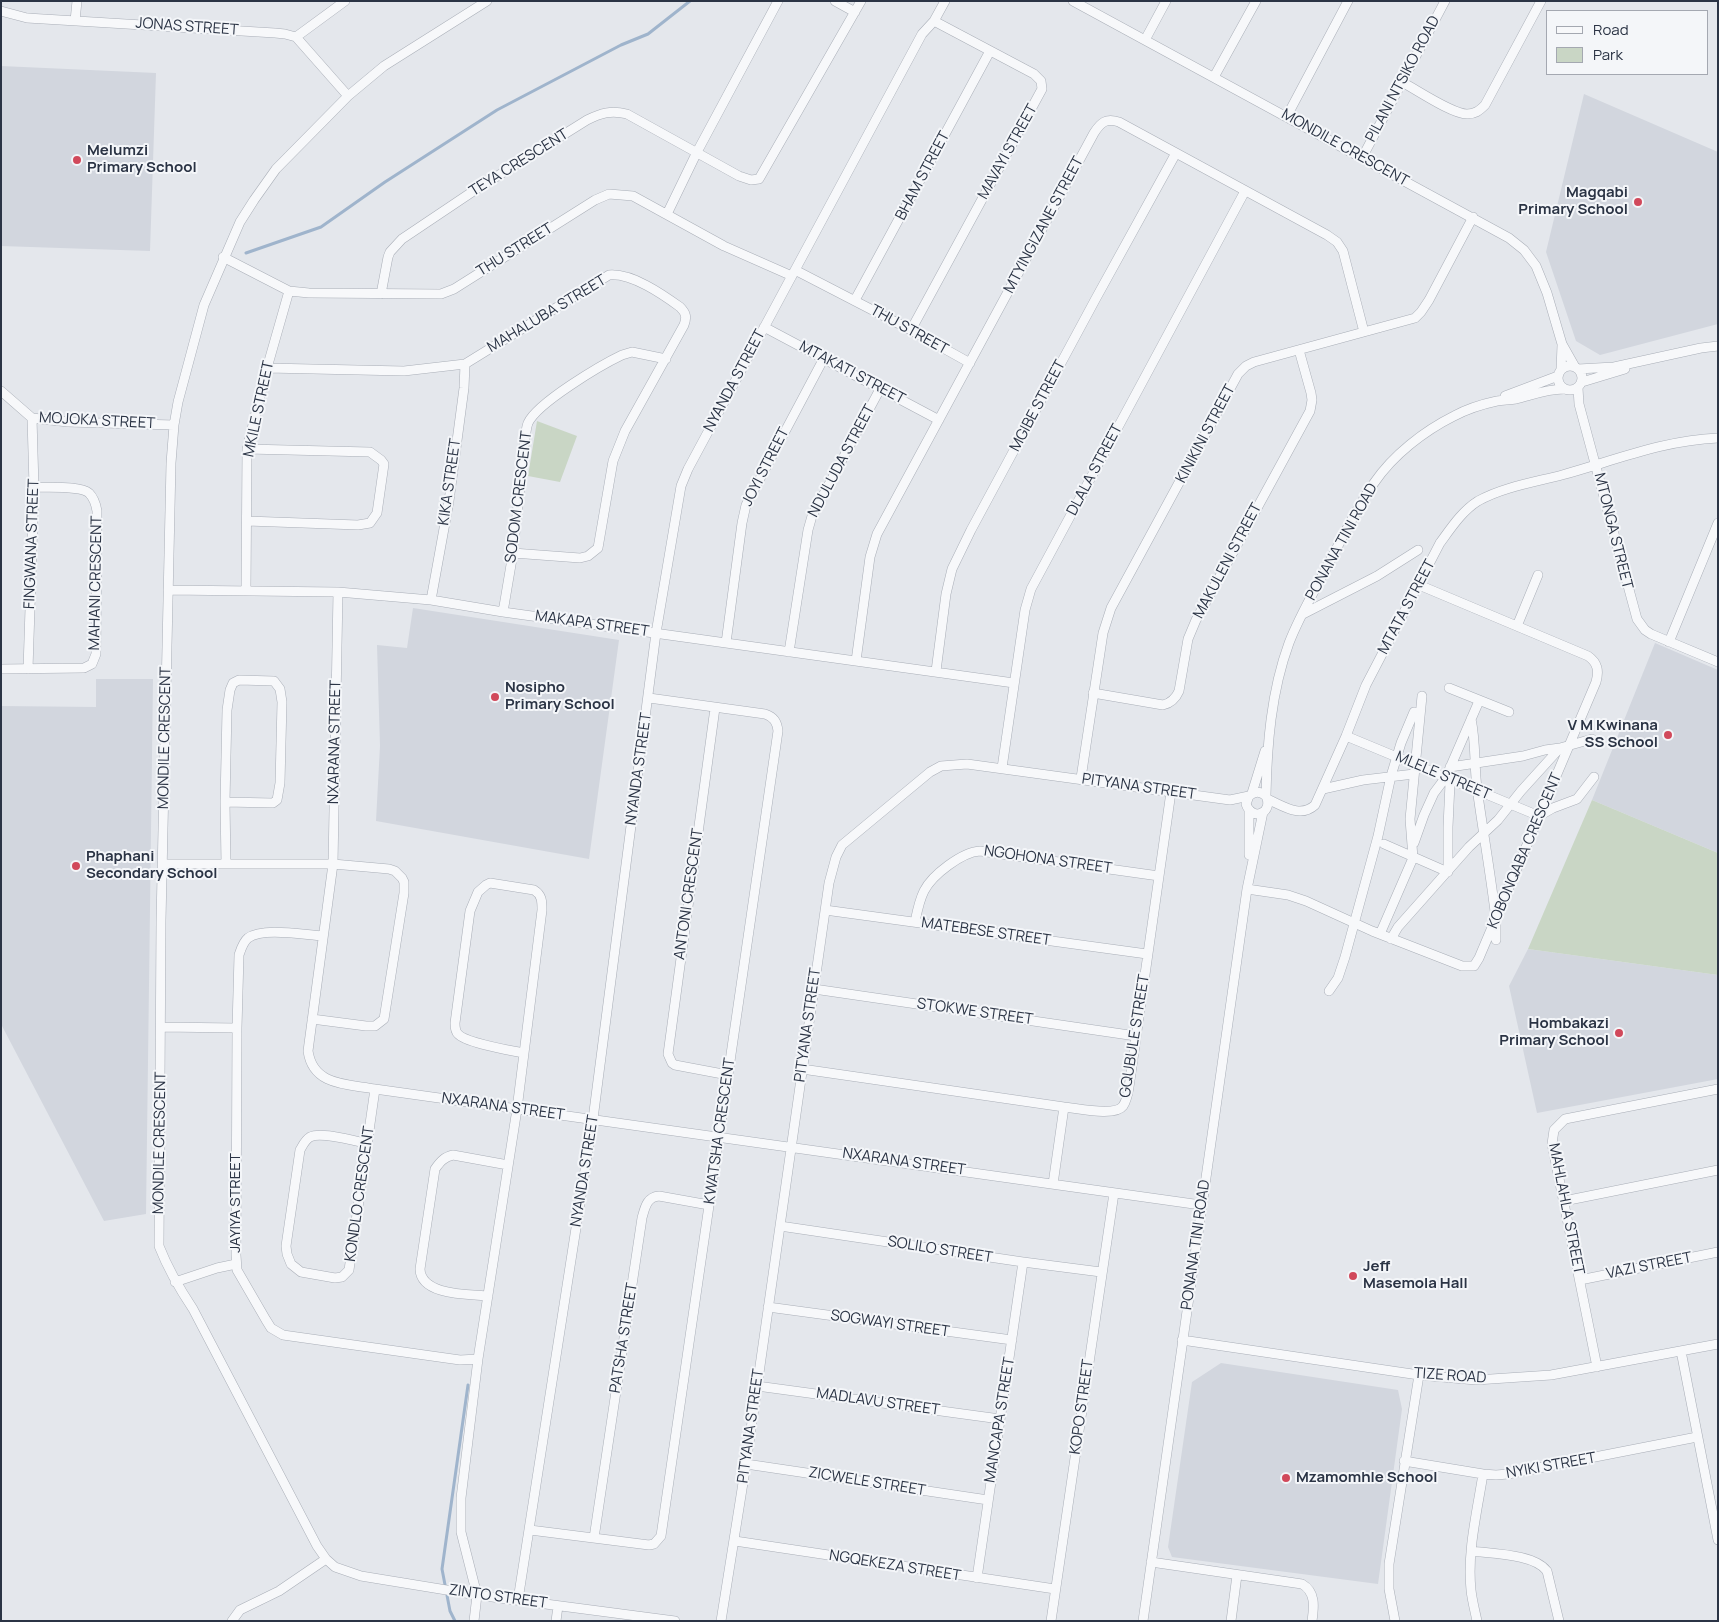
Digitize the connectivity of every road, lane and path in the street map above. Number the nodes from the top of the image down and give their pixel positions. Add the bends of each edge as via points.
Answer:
1 (76, 1) edge
2 (345, 1) edge
3 (486, 1) edge
4 (778, 1) edge
5 (835, 1) edge
6 (861, 1) edge
7 (945, 1) edge
8 (1074, 1) edge
9 (1166, 1) edge
10 (1256, 1) edge
11 (1348, 1) edge
12 (1445, 1) edge
13 (1541, 1) edge
14 (1088, 5) edge
15 (1, 10) edge
16 (855, 12) junction
17 (75, 21) junction
18 (934, 21) junction
19 (296, 37) junction
20 (1145, 40) junction
21 (990, 51) junction
22 (1214, 77) junction
23 (1402, 82) junction
24 (348, 96) junction
25 (1286, 116) junction
26 (697, 152) junction
27 (1176, 153) junction
28 (1362, 158) junction
29 (1246, 192) junction
30 (667, 214) junction
31 (1473, 217) junction
32 (223, 257) junction
33 (794, 273) junction
34 (289, 291) junction
35 (381, 294) junction
36 (855, 300) junction
37 (764, 327) junction
38 (911, 330) junction
39 (1364, 332) junction
40 (1562, 344) junction
41 (1718, 346) edge
42 (1299, 350) junction
43 (824, 358) junction
44 (666, 360) junction
45 (970, 363) junction
46 (465, 364) junction
47 (1631, 364) junction
48 (267, 368) junction
49 (1577, 368) junction
50 (1560, 373) junction
51 (1573, 388) junction
52 (880, 389) junction
53 (1, 391) edge
54 (1496, 402) junction
55 (32, 418) junction
56 (939, 420) junction
57 (174, 425) junction
58 (1718, 438) edge
59 (247, 449) junction
60 (1596, 465) junction
61 (34, 488) junction
62 (247, 521) junction
63 (1718, 523) edge
64 (1418, 550) dead end
65 (512, 553) junction
66 (1538, 575) dead end
67 (1419, 585) junction
68 (168, 590) junction
69 (246, 590) junction
70 (338, 592) junction
71 (431, 600) junction
72 (503, 612) junction
73 (1302, 614) junction
74 (1517, 626) junction
75 (656, 633) junction
76 (1669, 642) junction
77 (726, 643) junction
78 (789, 652) junction
79 (856, 660) junction
80 (1718, 662) edge
81 (1, 669) edge
82 (28, 669) junction
83 (936, 671) junction
84 (1014, 683) junction
85 (1449, 688) dead end
86 (1093, 693) junction
87 (1422, 696) dead end
88 (648, 698) junction
89 (1479, 700) junction
90 (715, 708) junction
91 (1414, 712) dead end
92 (1508, 712) dead end
93 (1471, 719) junction
94 (1346, 736) junction
95 (1592, 739) dead end
96 (1268, 743) junction
97 (1565, 747) junction
98 (1397, 756) junction
99 (1474, 763) junction
100 (1415, 764) junction
101 (1450, 767) junction
102 (1002, 768) junction
103 (1414, 774) junction
104 (1391, 776) junction
105 (1448, 777) junction
106 (1594, 777) dead end
107 (1080, 778) junction
108 (1323, 789) junction
109 (1478, 790) junction
110 (1171, 792) junction
111 (1250, 795) junction
112 (1266, 797) junction
113 (1230, 800) junction
114 (225, 802) junction
115 (1511, 804) junction
116 (1283, 808) junction
117 (1248, 809) junction
118 (1264, 812) junction
119 (1539, 816) junction
120 (1484, 833) junction
121 (1384, 844) dead end
122 (1412, 853) junction
123 (163, 864) junction
124 (226, 864) junction
125 (333, 864) junction
126 (1250, 870) junction
127 (1445, 872) junction
128 (1159, 876) junction
129 (1247, 889) junction
130 (825, 910) junction
131 (1496, 920) junction
132 (915, 922) junction
133 (1355, 922) junction
134 (1380, 934) junction
135 (323, 936) junction
136 (1391, 938) junction
137 (1496, 940) dead end
138 (1147, 954) junction
139 (814, 989) junction
140 (1329, 991) dead end
141 (312, 1019) junction
142 (161, 1027) junction
143 (237, 1028) junction
144 (1136, 1036) junction
145 (523, 1053) junction
146 (802, 1069) junction
147 (728, 1075) junction
148 (375, 1089) junction
149 (1718, 1089) edge
150 (1064, 1107) junction
151 (516, 1109) junction
152 (593, 1119) junction
153 (720, 1137) junction
154 (366, 1143) junction
155 (791, 1146) junction
156 (508, 1165) junction
157 (1718, 1170) edge
158 (1053, 1184) junction
159 (1114, 1194) junction
160 (1564, 1201) junction
161 (709, 1205) junction
162 (1201, 1205) junction
163 (780, 1226) junction
164 (1718, 1252) edge
165 (1023, 1262) junction
166 (236, 1264) junction
167 (1101, 1272) junction
168 (1580, 1280) junction
169 (175, 1282) junction
170 (488, 1296) junction
171 (768, 1307) junction
172 (1012, 1340) junction
173 (1182, 1340) junction
174 (1718, 1344) edge
175 (1681, 1351) junction
176 (478, 1359) junction
177 (1597, 1367) junction
178 (1419, 1375) junction
179 (757, 1386) junction
180 (1000, 1419) junction
181 (1697, 1437) junction
182 (1404, 1461) junction
183 (746, 1464) junction
184 (1483, 1474) junction
185 (988, 1500) junction
186 (530, 1530) junction
187 (594, 1538) junction
188 (1718, 1540) edge
189 (734, 1541) junction
190 (1471, 1551) junction
191 (326, 1559) junction
192 (1151, 1562) junction
193 (1237, 1575) junction
194 (977, 1578) junction
195 (1055, 1590) junction
196 (477, 1595) junction
197 (518, 1600) junction
198 (558, 1606) junction
199 (637, 1618) edge
200 (1312, 1618) edge
201 (232, 1621) edge
202 (474, 1621) edge
203 (556, 1621) edge
204 (675, 1621) edge
205 (722, 1621) edge
206 (1051, 1621) edge
207 (1142, 1621) edge
208 (1231, 1621) edge
209 (1395, 1621) edge
210 (1477, 1621) edge
211 (1559, 1621) edge

1 - 17 street
2 - 19 street
3 - 24 street, MONDILE CRESCENT via 384,66
4 - 26 street
5 - 16 street
6 - 16 street, TEYA CRESCENT
7 - 18 street, NYANDA STREET
8 - 14 street, MONDILE CRESCENT
9 - 20 street
10 - 22 street
11 - 25 street
12 - 23 street, PILANI NTSIKO ROAD
13 - 23 street via 1485,106 1476,113 1454,111
14 - 20 street, MONDILE CRESCENT
15 - 17 street, JONAS STREET via 27,18
16 - 26 street, TEYA CRESCENT via 759,179 744,178
17 - 19 street, JONAS STREET
18 - 21 street, MAVAYI STREET
18 - 33 street, NYANDA STREET via 922,34
19 - 24 street
20 - 22 street, MONDILE CRESCENT
21 - 36 street, BHAM STREET
21 - 38 street, MAVAYI STREET via 1034,74 1042,89
22 - 25 street, MONDILE CRESCENT
23 - 28 street, PILANI NTSIKO ROAD
24 - 32 street, MONDILE CRESCENT via 276,169 240,222
25 - 28 street, MONDILE CRESCENT
26 - 30 street
26 - 35 street, TEYA CRESCENT via 627,114 611,112 595,116 402,239 390,252
27 - 29 street, MTYINGIZANE STREET
27 - 45 street, MTYINGIZANE STREET via 1119,122 1102,122
27 - 83 street, MGIBE STREET via 952,569
28 - 31 street, MONDILE CRESCENT
29 - 39 street, MTYINGIZANE STREET via 1336,242 1343,251
29 - 84 street, DLALA STREET via 1031,589
30 - 33 street, THU STREET via 724,246
30 - 35 street, THU STREET via 633,196 609,194 454,289 435,294
31 - 39 street, KINIKINI STREET via 1421,312 1408,321
31 - 40 street, MONDILE CRESCENT via 1509,238 1536,266 1548,293
32 - 34 street, THU STREET
32 - 57 street, MONDILE CRESCENT via 204,305
33 - 36 street, THU STREET
33 - 37 street, NYANDA STREET
34 - 35 street, THU STREET
34 - 48 street, MKILE STREET
36 - 38 street, THU STREET
37 - 43 street, MTAKATI STREET
37 - 75 street, NYANDA STREET via 684,476
38 - 45 street, THU STREET
39 - 42 street, KINIKINI STREET
40 - 49 street, MONDILE CRESCENT
40 - 50 street, MONDILE CRESCENT
41 - 47 street, PONANA TINI ROAD
42 - 86 street, KINIKINI STREET via 1254,362 1238,374 1111,608 1103,633
42 - 86 street, MAKULENI STREET via 1311,392 1310,411 1196,620 1188,639 1177,696 1163,705
43 - 52 street, MTAKATI STREET
43 - 77 street, JOYI STREET via 746,505
44 - 46 street, MAHALUBA STREET via 684,325 686,314 656,292 617,274 598,280
44 - 65 street, MAHALUBA STREET via 617,447 598,548 580,558
44 - 65 street, SODOM CRESCENT via 632,352 622,355 550,399 531,418 525,438
45 - 56 street, MTYINGIZANE STREET
46 - 48 street, MAHALUBA STREET via 404,370
46 - 71 street, KIKA STREET via 450,492
47 - 49 street, PONANA TINI ROAD
47 - 51 street, PONANA TINI ROAD via 1624,370
48 - 59 street, MKILE STREET
49 - 50 street, PONANA TINI ROAD via 1568,366
49 - 51 street via 1582,375
50 - 51 street via 1558,381
50 - 54 street, PONANA TINI ROAD
51 - 54 street, PONANA TINI ROAD via 1548,390
51 - 60 street, MTONGA STREET
52 - 56 street, MTAKATI STREET
52 - 78 street, NDULUDA STREET via 812,516
53 - 55 street, MOJOKA STREET
54 - 73 street, PONANA TINI ROAD via 1455,416 1421,436 1387,467 1356,513
55 - 57 street, MOJOKA STREET
55 - 61 street, FINGWANA STREET
56 - 79 street, MTYINGIZANE STREET via 875,540
57 - 68 street, MONDILE CRESCENT
58 - 60 street, MTATA STREET via 1669,444
59 - 62 street, MKILE STREET
59 - 62 street via 370,452 384,464 377,513 370,523
60 - 67 street, MTATA STREET via 1505,490 1476,502 1453,525
60 - 76 street, MTONGA STREET via 1637,619 1644,630
61 - 82 street, FINGWANA STREET
61 - 82 street, MAHANI CRESCENT via 80,489 95,502 97,648 92,664 84,668
62 - 69 street, MKILE STREET
63 - 76 street
64 - 73 street via 1378,576
65 - 72 street, SODOM CRESCENT
66 - 74 street
67 - 74 street, KOBONQABA CRESCENT
67 - 94 street, MTATA STREET via 1375,667
68 - 69 street, MAKAPA STREET
68 - 123 street, MONDILE CRESCENT
69 - 70 street, MAKAPA STREET
70 - 71 street, MAKAPA STREET
70 - 125 street, NXARANA STREET
71 - 72 street, MAKAPA STREET
72 - 75 street, MAKAPA STREET
73 - 96 street, PONANA TINI ROAD via 1283,660
74 - 97 street, KOBONQABA CRESCENT via 1588,656 1597,664 1596,682
75 - 77 street, MAKAPA STREET
75 - 88 street, NYANDA STREET
76 - 80 street, MTONGA STREET
77 - 78 street, MAKAPA STREET
78 - 79 street, MAKAPA STREET
79 - 83 street, MAKAPA STREET
81 - 82 street, MAHANI CRESCENT
83 - 84 street, MAKAPA STREET
84 - 102 street, DLALA STREET
85 - 89 street
86 - 107 street, KINIKINI STREET
87 - 100 street
88 - 90 street, KWATSHA CRESCENT
88 - 152 street, NYANDA STREET
89 - 92 street
89 - 93 street
90 - 147 street, ANTONI CRESCENT via 668,1058 672,1063 687,1068
90 - 147 street, KWATSHA CRESCENT via 770,716 778,731
91 - 98 street
93 - 99 street
93 - 101 street
94 - 98 street, MLELE STREET
94 - 108 street, MTATA STREET
95 - 97 street
96 - 111 street, PONANA TINI ROAD
96 - 112 street, PONANA TINI ROAD
97 - 99 street
97 - 115 street
97 - 119 street, KOBONQABA CRESCENT
98 - 100 street, MLELE STREET
98 - 104 street
99 - 101 street
99 - 109 street
100 - 103 street
100 - 105 street, MLELE STREET
101 - 105 street
102 - 107 street, PITYANA STREET
102 - 130 street, PITYANA STREET via 952,764 941,766 920,779 842,845 831,869
103 - 104 street
103 - 122 street via 1410,819
104 - 108 street
104 - 133 street
105 - 109 street, MLELE STREET
105 - 122 street via 1434,793 1417,830
105 - 127 street
106 - 119 street via 1577,799
107 - 110 street, PITYANA STREET
108 - 116 street, MTATA STREET via 1315,805 1308,810
109 - 115 street, MLELE STREET
109 - 120 street
110 - 113 street, PITYANA STREET
110 - 128 street, GQUBULE STREET
111 - 112 street via 1259,792
111 - 113 street, PITYANA STREET
111 - 117 street via 1246,804
112 - 116 street, MTATA STREET
112 - 118 street
113 - 117 street, PITYANA STREET
114 - 114 street via 273,803 277,800 282,702 280,689 274,681 238,680 230,690
114 - 124 street
115 - 119 street, MLELE STREET
115 - 120 street
116 - 118 street, MTATA STREET
117 - 118 street via 1255,814
117 - 126 street, PONANA TINI ROAD
118 - 126 street, PONANA TINI ROAD
119 - 131 street, KOBONQABA CRESCENT
120 - 127 street
120 - 131 street
121 - 122 street
122 - 127 street
122 - 134 street
123 - 124 street
123 - 142 street, MONDILE CRESCENT
124 - 125 street
125 - 135 street, NXARANA STREET
125 - 141 street via 395,871 404,882 404,894 382,1022 366,1026
126 - 129 street, PONANA TINI ROAD
127 - 136 street
128 - 132 street, NGOHONA STREET via 971,851 929,884
128 - 138 street, GQUBULE STREET
129 - 133 street, KOBONQABA CRESCENT via 1296,897
129 - 162 street, PONANA TINI ROAD
130 - 132 street, MATEBESE STREET
130 - 139 street, PITYANA STREET
131 - 136 street, KOBONQABA CRESCENT via 1479,958 1471,967 1458,965
131 - 137 street
132 - 138 street, MATEBESE STREET
133 - 134 street, KOBONQABA CRESCENT
133 - 140 street via 1338,978
134 - 136 street, KOBONQABA CRESCENT
135 - 141 street, NXARANA STREET
135 - 143 street, JAYIYA STREET via 264,932 248,937 239,955
138 - 144 street, GQUBULE STREET
139 - 144 street, STOKWE STREET
139 - 146 street, PITYANA STREET
141 - 148 street, NXARANA STREET via 308,1051 318,1074 330,1081
142 - 143 street
142 - 169 street, MONDILE CRESCENT via 160,1246
143 - 166 street, JAYIYA STREET
144 - 150 street, GQUBULE STREET via 1127,1098 1120,1109
145 - 145 street via 542,899 538,892 528,888 490,884 478,892 470,911 456,1030 458,1035 468,1040
145 - 151 street
146 - 150 street, GQUBULE STREET
146 - 155 street, PITYANA STREET
147 - 153 street, KWATSHA CRESCENT
148 - 151 street, NXARANA STREET
148 - 154 street, KONDLO CRESCENT
149 - 160 street, MAHLAHLA STREET via 1565,1119 1554,1130 1552,1140
150 - 158 street
151 - 152 street, NXARANA STREET
151 - 156 street
152 - 153 street, NXARANA STREET
152 - 186 street, NYANDA STREET
153 - 155 street, NXARANA STREET
153 - 161 street, KWATSHA CRESCENT
154 - 154 street, KONDLO CRESCENT via 350,1266 346,1274 335,1278 298,1270 290,1264 286,1246 300,1150 307,1138 318,1135
155 - 158 street, NXARANA STREET
155 - 163 street, PITYANA STREET
156 - 170 street
156 - 170 street via 453,1155 443,1159 435,1169 421,1260 420,1273 430,1286 438,1290
157 - 160 street
158 - 159 street, NXARANA STREET
159 - 162 street, NXARANA STREET
159 - 167 street, KOPO STREET
160 - 168 street, MAHLAHLA STREET
161 - 187 street, PATSHA STREET via 660,1196 646,1204
161 - 187 street, KWATSHA CRESCENT via 661,1536 649,1545
162 - 173 street, PONANA TINI ROAD
163 - 165 street, SOLILO STREET
163 - 171 street, PITYANA STREET
164 - 168 street, VAZI STREET
165 - 167 street, SOLILO STREET
165 - 172 street, MANCAPA STREET
166 - 169 street
166 - 176 street, JAYIYA STREET via 271,1328 283,1335 460,1360
167 - 195 street, KOPO STREET
168 - 177 street, MAHLAHLA STREET
169 - 191 street, MONDILE CRESCENT via 193,1309
170 - 176 street
171 - 172 street, SOGWAYI STREET
171 - 179 street, PITYANA STREET
172 - 180 street, MANCAPA STREET
173 - 178 street, TIZE ROAD
173 - 192 street, PONANA TINI ROAD
174 - 175 street, TIZE ROAD
175 - 177 street, TIZE ROAD
175 - 181 street
176 - 196 street via 460,1518 463,1546
177 - 178 street, TIZE ROAD via 1551,1376 1501,1380
178 - 182 street
179 - 180 street, MADLAVU STREET
179 - 183 street, PITYANA STREET
180 - 185 street, MANCAPA STREET
181 - 184 street, NYIKI STREET via 1508,1474
181 - 188 street
182 - 184 street, NYIKI STREET
182 - 209 street via 1389,1564 1389,1588
183 - 185 street, ZICWELE STREET
183 - 189 street, PITYANA STREET
184 - 190 street
185 - 194 street, MANCAPA STREET
186 - 187 street, KWATSHA CRESCENT
186 - 197 street, NYANDA STREET
189 - 194 street, NGQEKEZA STREET
189 - 205 street, PITYANA STREET
190 - 210 street via 1471,1593
190 - 211 street via 1525,1558 1544,1566
191 - 196 street, ZINTO STREET via 361,1576
191 - 201 street via 278,1591 240,1610
192 - 193 street
192 - 207 street, PONANA TINI ROAD
193 - 200 street via 1302,1584 1313,1598
193 - 208 street
194 - 195 street, NGQEKEZA STREET
195 - 206 street, KOPO STREET
196 - 197 street, ZINTO STREET
196 - 202 street
197 - 198 street, ZINTO STREET
198 - 199 street, ZINTO STREET
198 - 203 street
199 - 204 street, ZINTO STREET

